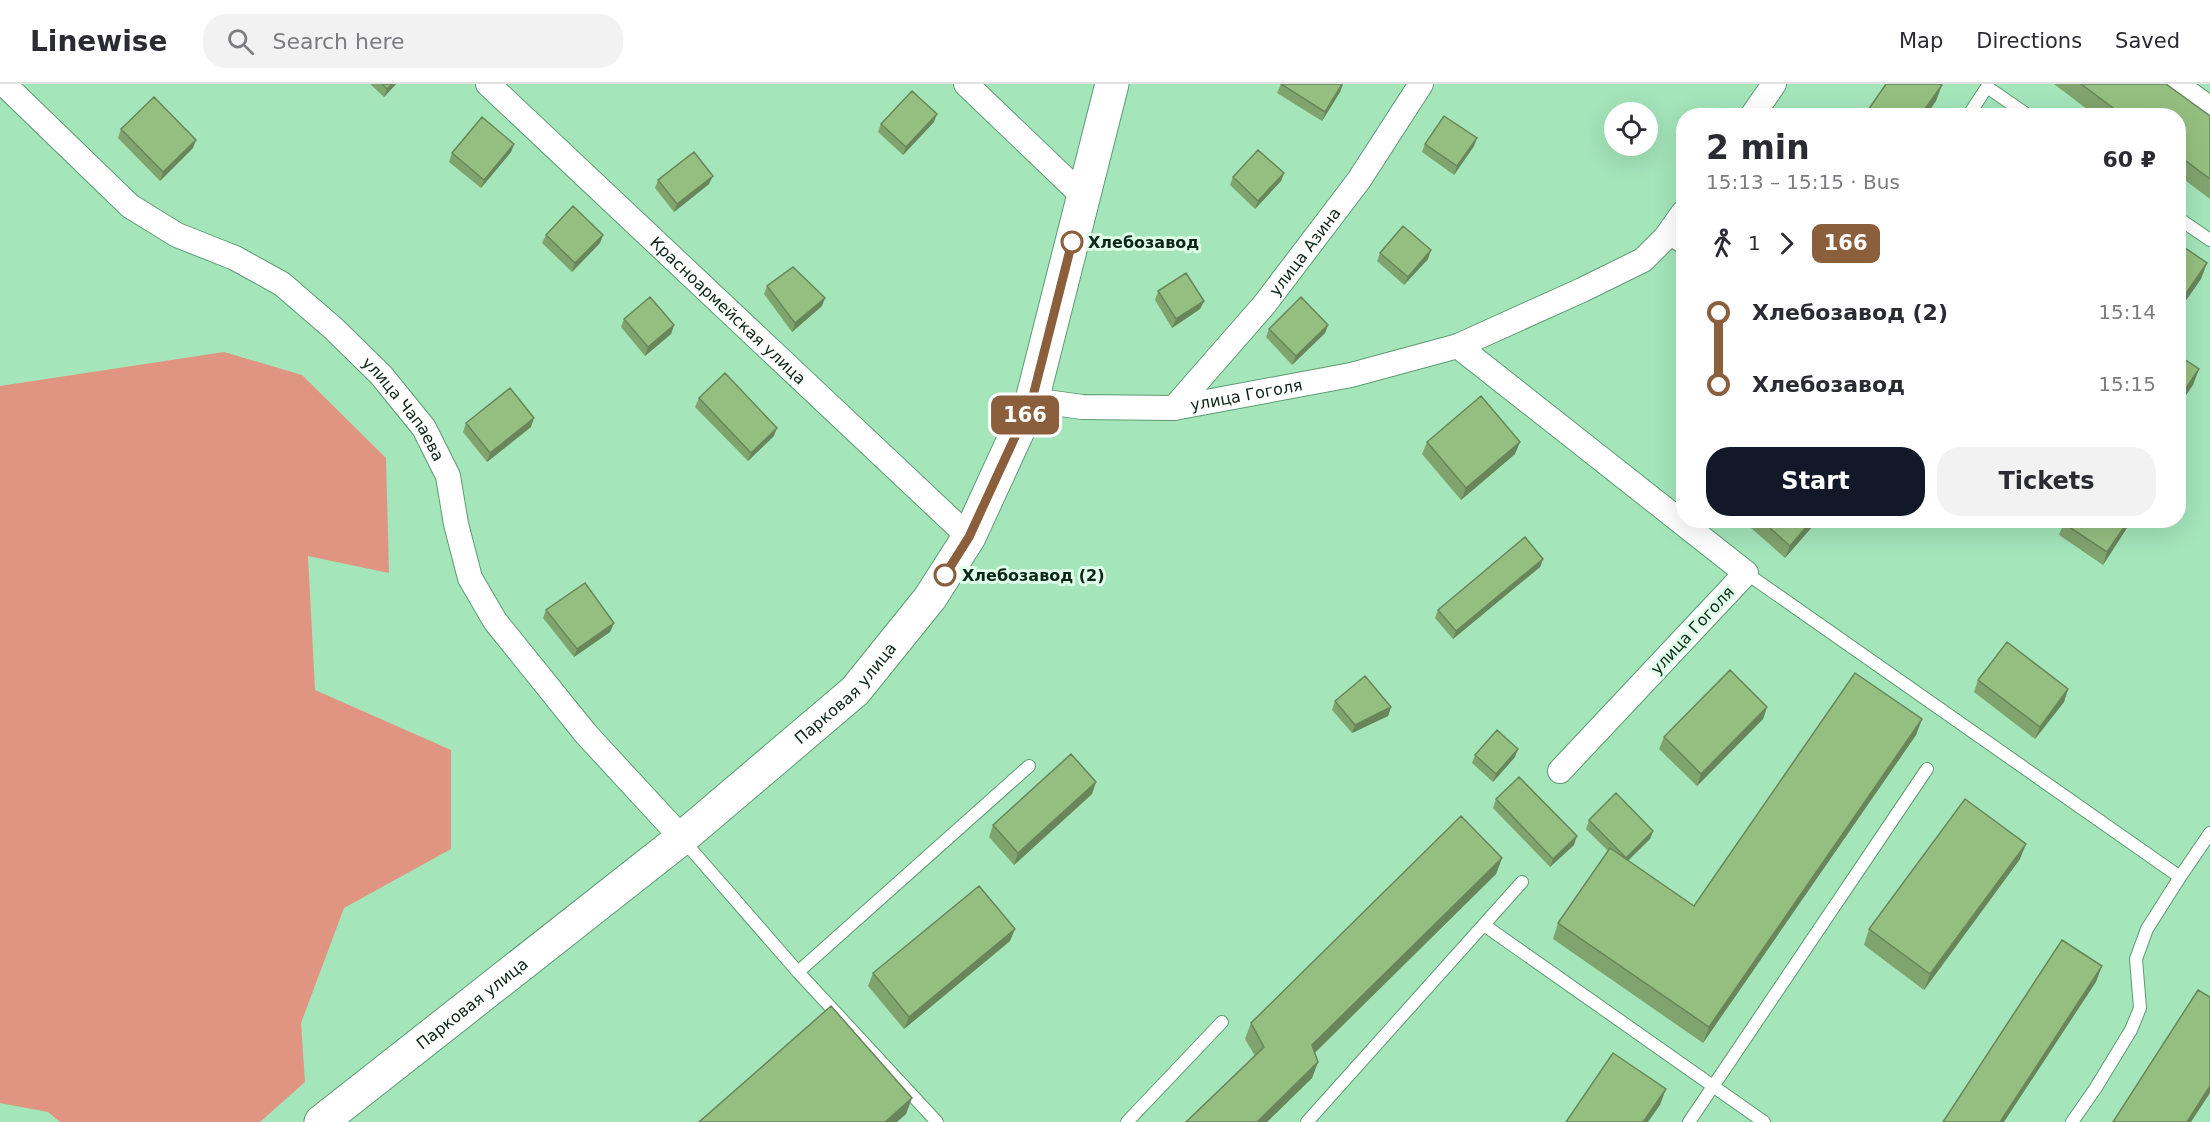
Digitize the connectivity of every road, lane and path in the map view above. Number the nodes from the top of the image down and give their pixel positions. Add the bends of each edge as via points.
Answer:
1 (4, 84) edge
2 (488, 84) edge
3 (966, 84) edge
4 (1112, 84) edge
5 (1421, 84) edge
6 (1774, 84) edge
7 (2176, 84) edge
8 (1758, 108) edge
9 (1974, 108) edge
10 (2018, 108) edge
11 (2210, 109) edge
12 (1084, 197) junction
13 (2186, 224) edge
14 (2210, 240) edge
15 (1675, 243) edge
16 (1458, 346) junction
17 (1032, 400) junction
18 (1174, 408) junction
19 (1676, 518) edge
20 (1689, 528) edge
21 (969, 537) junction
22 (1746, 573) junction
23 (1029, 766) dead end
24 (1927, 769) dead end
25 (1560, 771) dead end
26 (2210, 833) edge
27 (682, 838) junction
28 (2180, 878) junction
29 (1522, 882) dead end
30 (1484, 925) junction
31 (798, 972) junction
32 (1222, 1022) dead end
33 (1714, 1088) junction
34 (321, 1122) edge
35 (937, 1122) edge
36 (1127, 1122) edge
37 (1307, 1122) edge
38 (1689, 1122) edge
39 (1764, 1122) edge
40 (2072, 1122) edge

1 - 27 street, улица Чапаева via 130,206 177,235 235,258 282,284 381,375 424,428 448,476 470,578 495,621 586,734
2 - 21 street, Красноармейская улица
3 - 12 street
4 - 12 main road, Парковая улица
5 - 18 street, улица Азина via 1359,180 1264,305
6 - 8 street
7 - 11 street
9 - 10 lane via 1988,87
12 - 17 main road, Парковая улица
13 - 14 lane
15 - 16 street, улица Гоголя
16 - 18 street, улица Гоголя via 1351,375
16 - 19 street, улица Гоголя
17 - 18 street, улица Гоголя via 1082,408
17 - 21 main road, Парковая улица
20 - 22 street, улица Гоголя
21 - 27 main road, Парковая улица via 930,598 855,691
22 - 25 street, улица Гоголя
22 - 28 lane
23 - 31 lane
24 - 33 lane
26 - 28 lane
27 - 31 lane
27 - 34 main road, Парковая улица
28 - 40 lane via 2147,929 2136,959 2140,1008 2131,1030
29 - 30 lane
30 - 33 lane
30 - 37 lane
31 - 35 lane
32 - 36 lane
33 - 38 lane
33 - 39 lane

